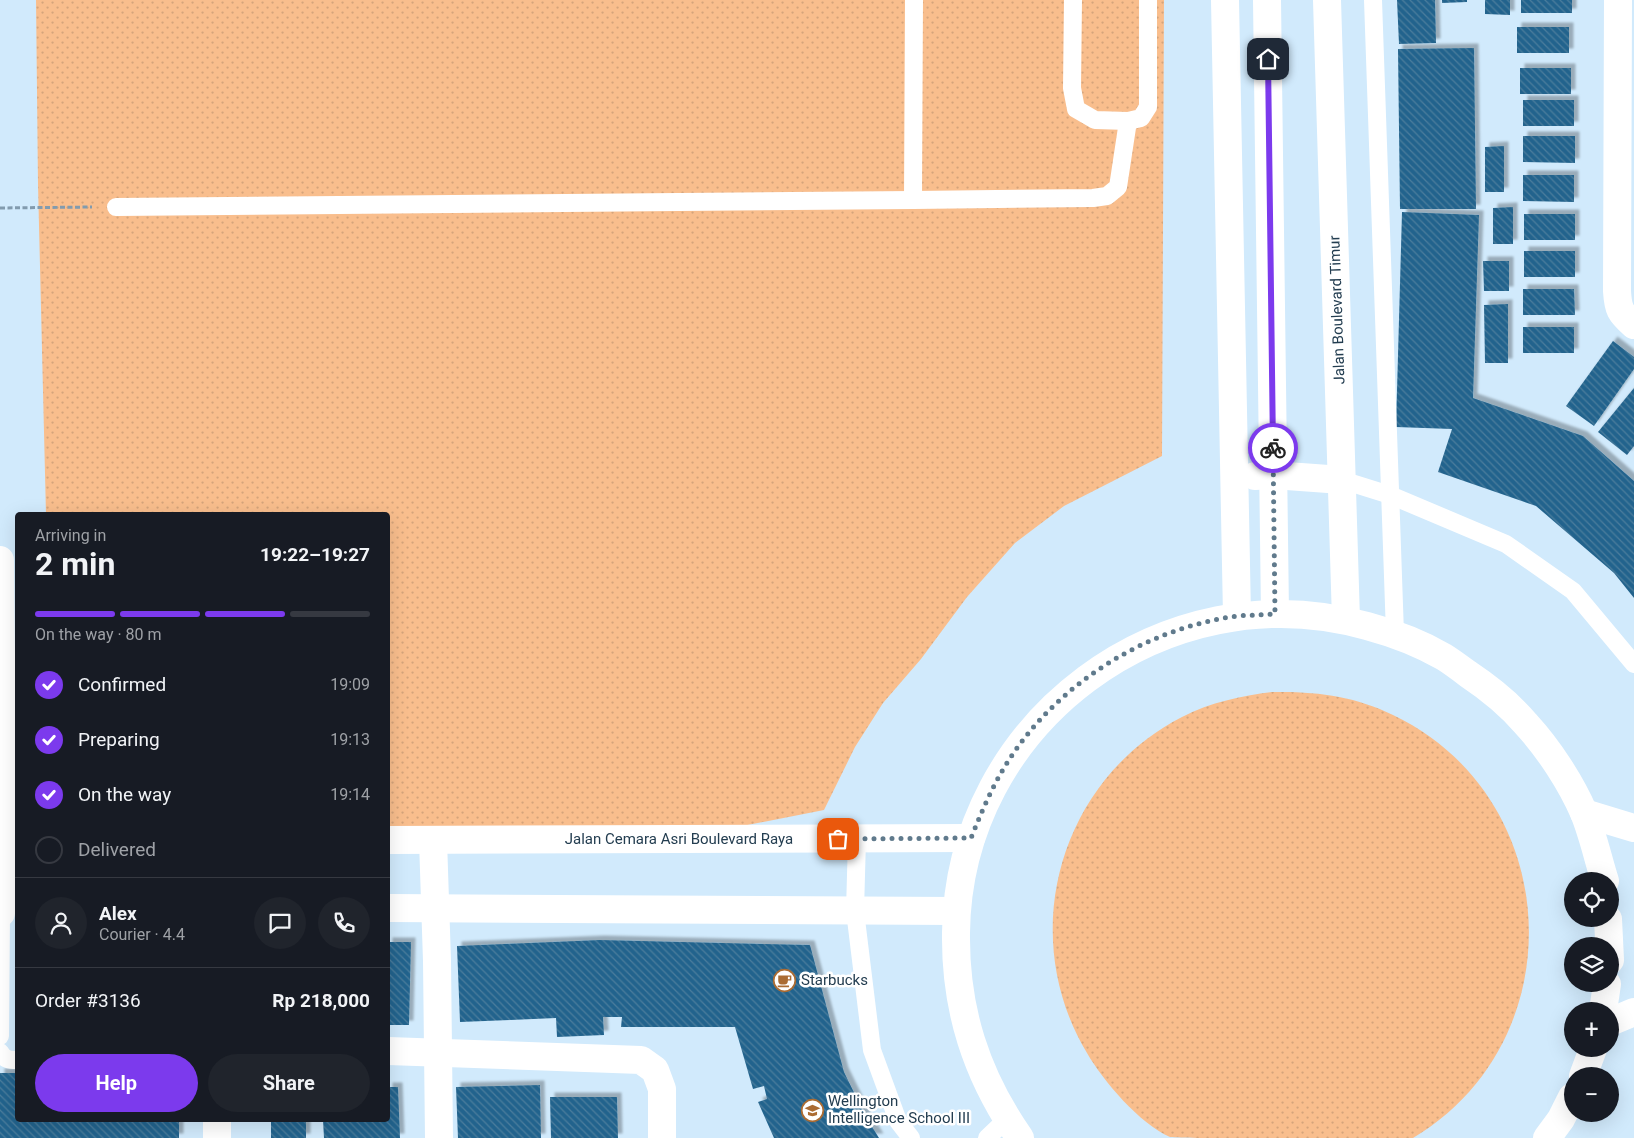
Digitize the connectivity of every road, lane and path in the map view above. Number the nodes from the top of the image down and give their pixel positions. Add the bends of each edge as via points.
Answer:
1 (914, 0) edge
2 (1073, 0) edge
3 (1148, 0) edge
4 (1224, 0) edge
5 (1267, 0) edge
6 (1327, 0) edge
7 (1373, 0) edge
8 (1618, 0) edge
9 (1128, 121) junction
10 (913, 200) junction
11 (116, 207) joint
12 (0, 208) edge
13 (1634, 325) edge
14 (1273, 475) junction
15 (1234, 478) junction
16 (1342, 480) junction
17 (1390, 495) junction
18 (0, 560) edge
19 (1275, 614) junction
20 (1237, 616) junction
21 (1346, 620) junction
22 (1395, 634) junction
23 (1634, 664) edge
24 (1584, 813) junction
25 (1634, 828) edge
26 (971, 838) junction
27 (857, 839) junction
28 (390, 840) edge
29 (433, 840) junction
30 (7, 847) edge
31 (1601, 872) edge
32 (390, 908) edge
33 (435, 908) junction
34 (855, 911) junction
35 (956, 911) junction
36 (6, 913) edge
37 (1634, 1012) edge
38 (1619, 1018) edge
39 (0, 1036) edge
40 (390, 1051) edge
41 (0, 1052) edge
42 (438, 1052) junction
43 (15, 1060) edge
44 (1564, 1113) edge
45 (217, 1122) edge
46 (1013, 1129) edge
47 (218, 1138) edge
48 (439, 1138) edge
49 (662, 1138) edge
50 (910, 1138) edge
51 (987, 1138) edge
52 (1547, 1138) edge

1 - 10 lane
2 - 9 lane via 1072,88 1076,109 1096,120
3 - 9 lane via 1148,107 1141,118
4 - 15 street
5 - 14 street
6 - 16 street, Jalan Boulevard Timur
7 - 17 lane
8 - 13 street via 1616,291 1620,312
9 - 10 lane via 1118,186 1107,196
10 - 11 lane
11 - 12 path
14 - 15 street
14 - 16 street
14 - 19 street
15 - 20 street
16 - 17 lane
16 - 21 street, Jalan Boulevard Timur
17 - 22 lane
17 - 23 lane via 1506,544 1572,591
18 - 30 street
19 - 20 street
19 - 21 street
20 - 26 street via 1192,626 1141,645 1072,689 1046,714 1007,764 984,804
21 - 22 street
22 - 24 street via 1451,661 1487,687 1526,723 1558,766
24 - 25 street
24 - 31 street
26 - 27 street, Jalan Cemara Asri Boulevard Raya
26 - 35 street
27 - 29 street, Jalan Cemara Asri Boulevard Raya
27 - 34 lane
28 - 29 street, Jalan Cemara Asri Boulevard Raya
29 - 33 street
30 - 36 street
32 - 33 street
33 - 34 street
33 - 42 street
34 - 35 street
34 - 50 lane via 872,1050 898,1121
35 - 46 street via 956,965 964,1019 982,1071
36 - 39 lane
37 - 38 street
40 - 42 street
41 - 43 lane via 3,1057
42 - 48 street
42 - 49 street via 641,1060 655,1070 662,1089
44 - 52 street
45 - 47 street
46 - 51 lane

